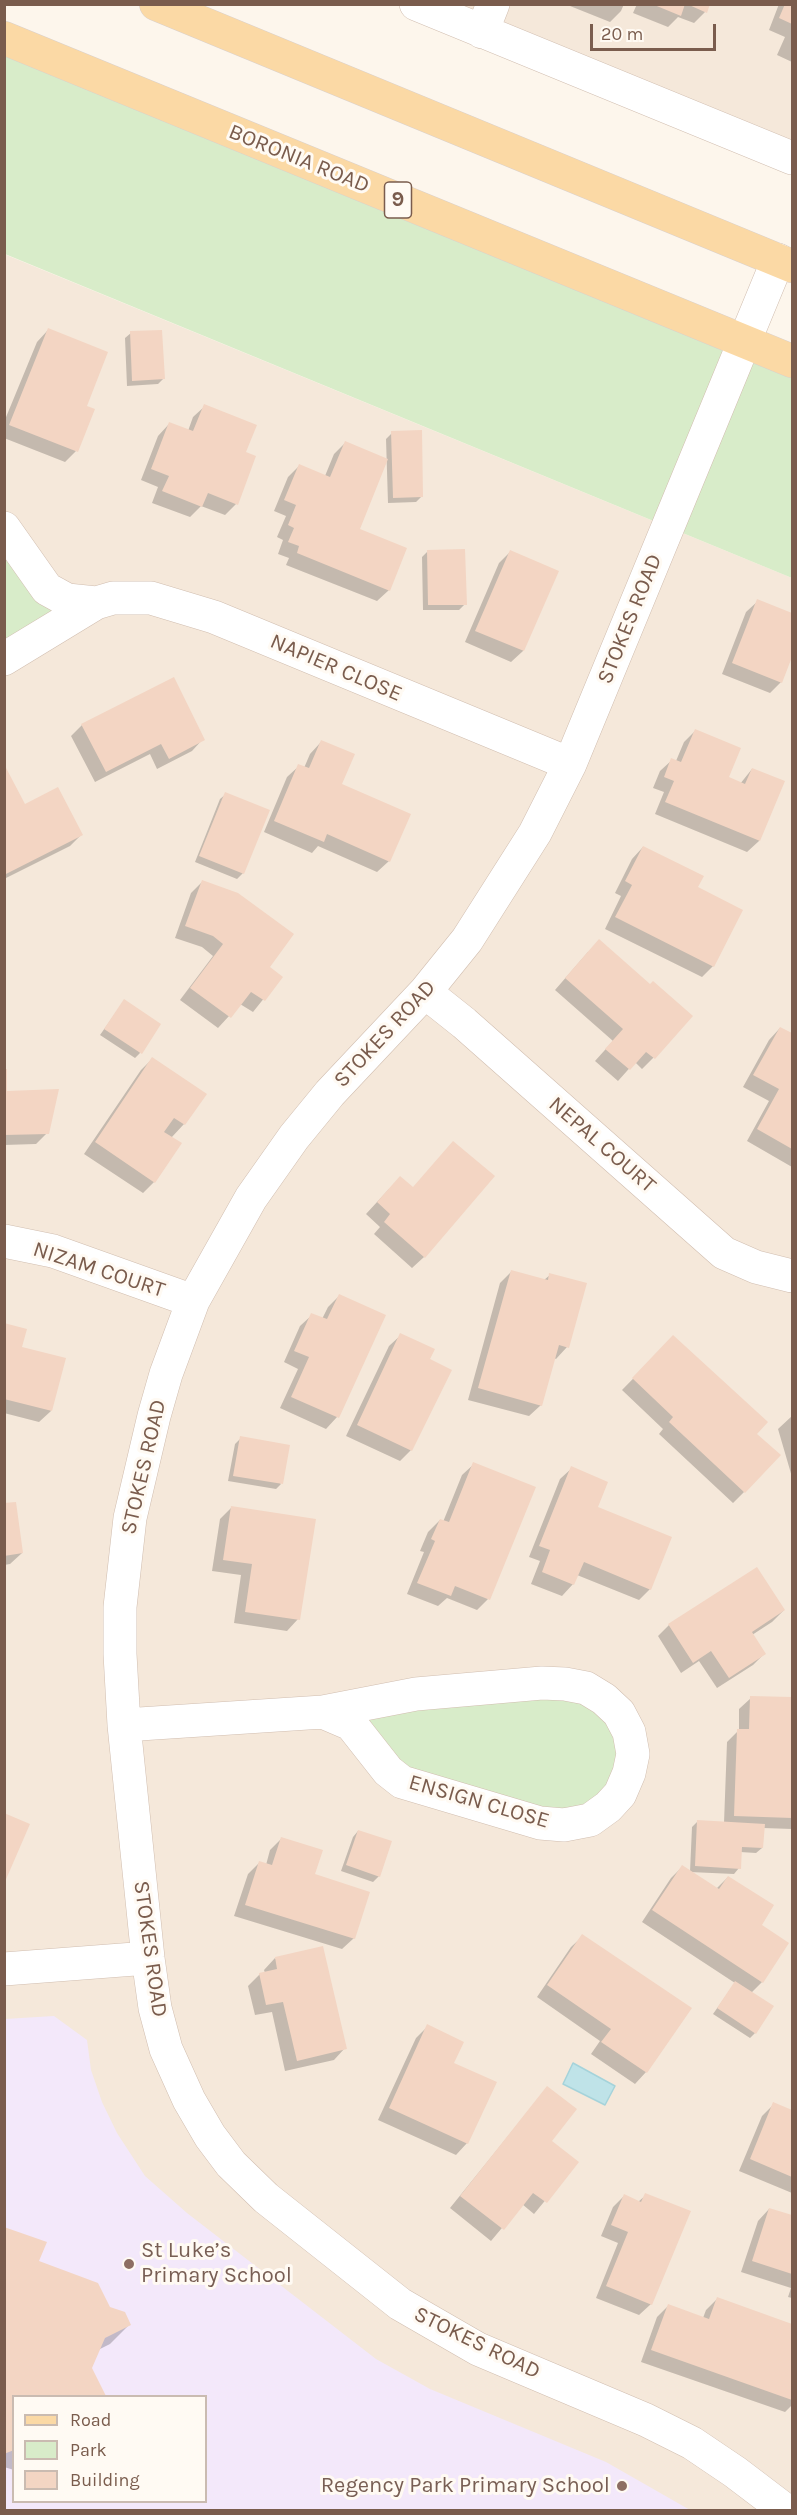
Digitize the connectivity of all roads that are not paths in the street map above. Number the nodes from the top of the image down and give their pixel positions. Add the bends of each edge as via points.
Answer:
1 (156, 4) edge
2 (416, 4) edge
3 (488, 18) edge
4 (4, 38) edge
5 (792, 158) edge
6 (785, 263) edge
7 (744, 342) junction
8 (792, 362) edge
9 (4, 528) edge
10 (96, 603) junction
11 (4, 660) edge
12 (570, 764) junction
13 (425, 992) junction
14 (4, 1241) edge
15 (792, 1276) edge
16 (193, 1301) junction
17 (322, 1712) junction
18 (124, 1725) junction
19 (148, 1958) junction
20 (4, 1969) edge
21 (785, 2511) edge

1 - 6 main road
2 - 3 street
3 - 5 street
4 - 7 main road, BORONIA ROAD / 9
6 - 7 street, STOKES ROAD
7 - 8 main road, BORONIA ROAD / 9
7 - 12 street, STOKES ROAD
9 - 10 street, NAPIER CLOSE via 47,589 67,600
10 - 11 street, NAPIER CLOSE
10 - 12 street, NAPIER CLOSE via 129,596 182,605
12 - 13 street, STOKES ROAD via 535,833 495,898
13 - 15 street, NEPAL COURT via 724,1253 756,1267
13 - 16 street, STOKES ROAD via 294,1137 251,1198
14 - 16 street, NIZAM COURT via 53,1251
16 - 18 street, STOKES ROAD via 157,1405 130,1518 120,1607
17 - 17 street, ENSIGN CLOSE via 416,1694 565,1684 586,1688 619,1713 629,1732 633,1754 620,1794 608,1807 590,1820 564,1825 540,1823 402,1782 388,1771 351,1724
17 - 18 street, ENSIGN CLOSE
18 - 19 street, STOKES ROAD
19 - 20 street
19 - 21 street, STOKES ROAD via 166,2049 189,2100 231,2164 266,2198 400,2304 430,2323 478,2349 692,2443

